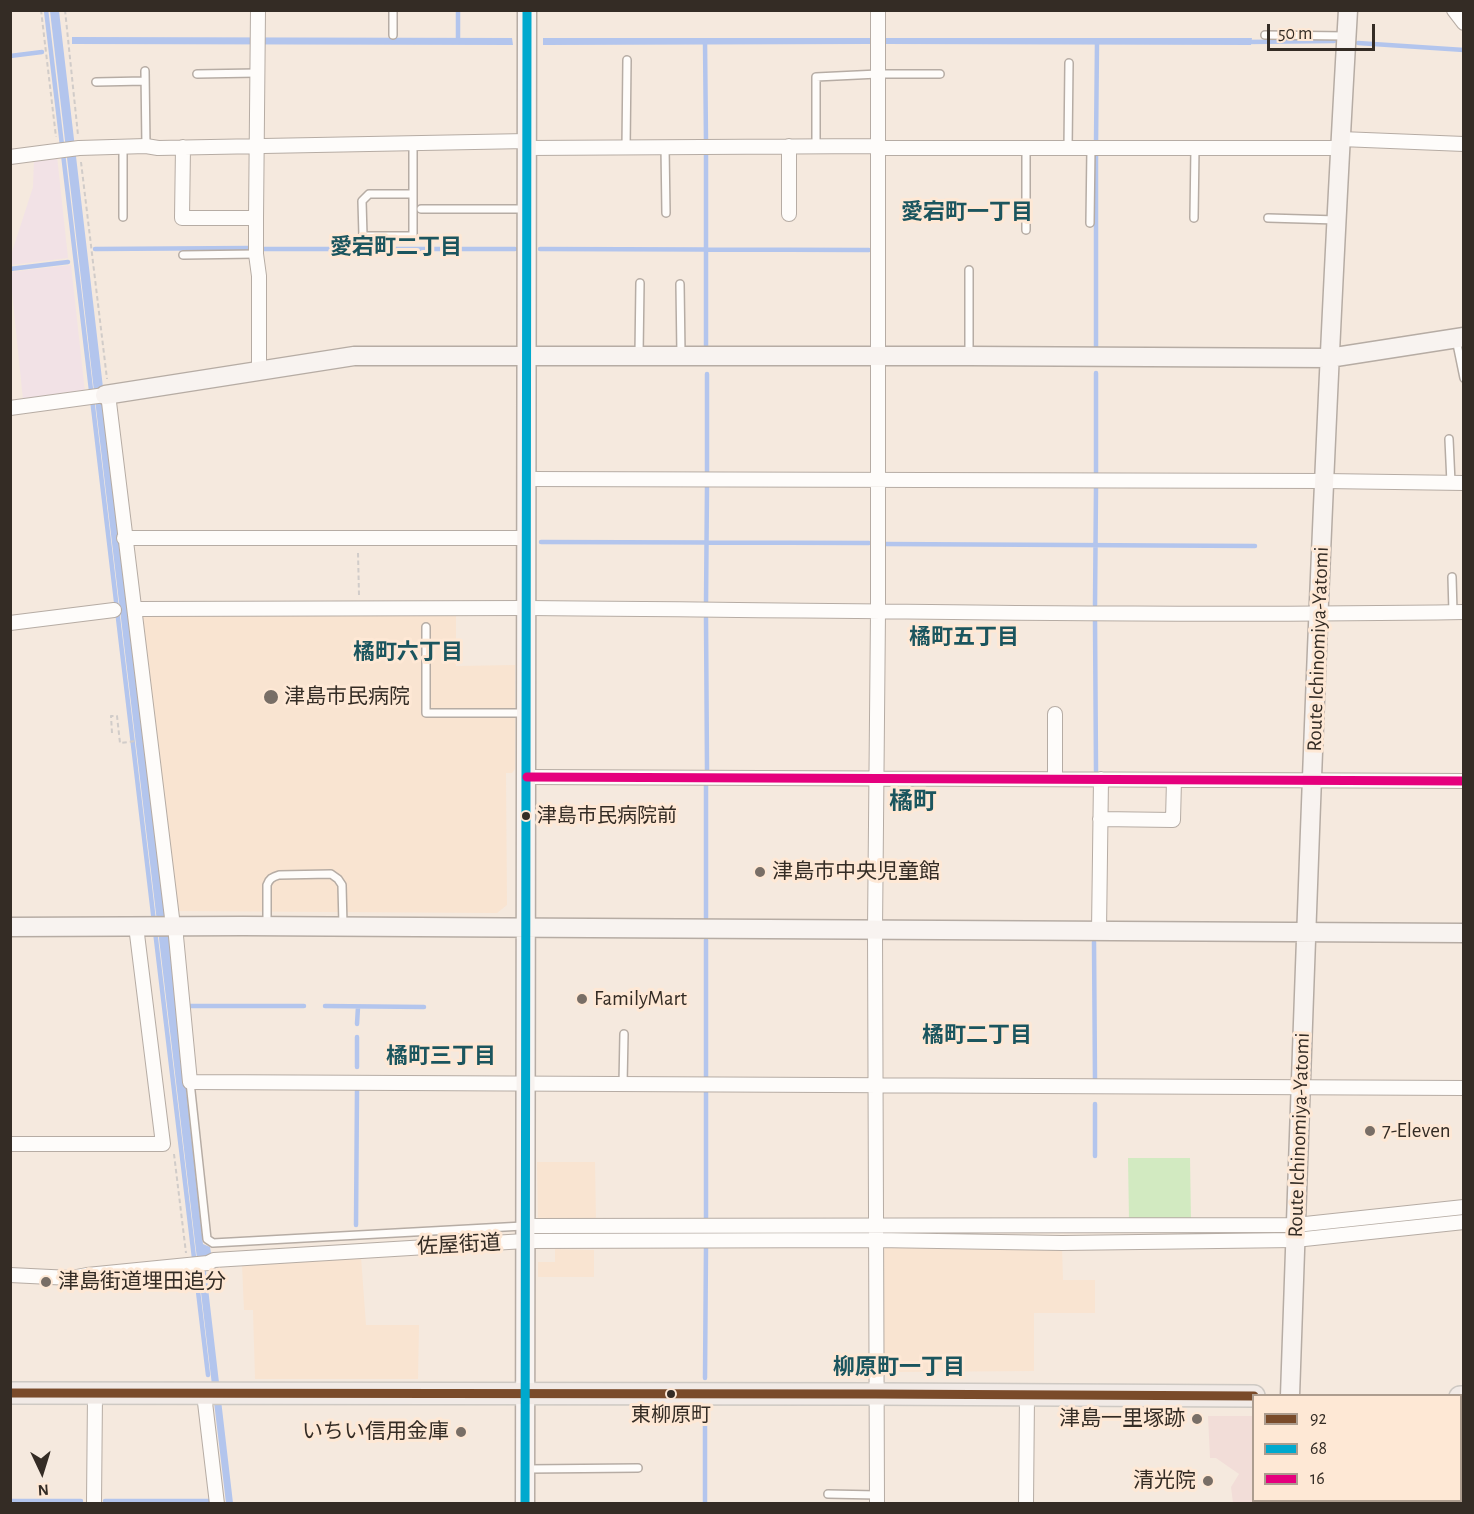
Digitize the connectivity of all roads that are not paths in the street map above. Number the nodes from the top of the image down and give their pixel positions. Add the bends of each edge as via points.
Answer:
1 (258, 10) edge
2 (393, 10) edge
3 (527, 10) edge
4 (878, 10) edge
5 (1348, 10) edge
6 (1454, 10) edge
7 (1464, 23) edge
8 (393, 35) dead end
9 (1265, 35) dead end
10 (1346, 36) junction
11 (627, 60) dead end
12 (1069, 63) dead end
13 (145, 72) dead end
14 (257, 73) junction
15 (197, 74) dead end
16 (878, 74) junction
17 (940, 74) dead end
18 (145, 81) junction
19 (96, 82) dead end
20 (413, 143) junction
21 (1341, 144) junction
22 (1464, 144) edge
23 (527, 145) junction
24 (146, 146) junction
25 (256, 146) junction
26 (789, 146) junction
27 (816, 146) junction
28 (123, 147) junction
29 (183, 147) junction
30 (665, 147) junction
31 (878, 147) junction
32 (626, 148) junction
33 (1026, 148) junction
34 (1068, 148) junction
35 (1091, 148) junction
36 (1195, 148) junction
37 (10, 157) edge
38 (413, 194) junction
39 (527, 208) junction
40 (421, 209) dead end
41 (666, 213) dead end
42 (789, 214) dead end
43 (123, 218) dead end
44 (256, 218) junction
45 (1194, 218) dead end
46 (1268, 218) dead end
47 (1337, 220) junction
48 (1090, 223) dead end
49 (1026, 230) dead end
50 (256, 254) junction
51 (183, 255) dead end
52 (969, 270) dead end
53 (640, 283) dead end
54 (680, 284) dead end
55 (1460, 337) edge
56 (878, 356) junction
57 (969, 356) junction
58 (527, 357) junction
59 (639, 357) junction
60 (681, 357) junction
61 (1329, 358) junction
62 (260, 371) junction
63 (1464, 378) edge
64 (103, 395) junction
65 (10, 408) edge
66 (1449, 439) dead end
67 (527, 479) junction
68 (878, 480) junction
69 (1325, 481) junction
70 (1457, 483) edge
71 (124, 538) junction
72 (527, 538) junction
73 (1452, 577) dead end
74 (527, 608) junction
75 (135, 609) junction
76 (114, 610) dead end
77 (878, 612) junction
78 (1458, 612) edge
79 (1320, 614) junction
80 (10, 623) edge
81 (426, 627) dead end
82 (527, 713) junction
83 (1055, 714) dead end
84 (527, 777) junction
85 (877, 778) junction
86 (1055, 779) junction
87 (1101, 779) junction
88 (1174, 780) junction
89 (1312, 780) junction
90 (1464, 781) edge
91 (1100, 819) junction
92 (143, 926) junction
93 (174, 926) junction
94 (267, 926) junction
95 (343, 926) junction
96 (10, 927) edge
97 (527, 927) junction
98 (875, 930) junction
99 (1099, 931) junction
100 (1306, 932) junction
101 (1464, 933) edge
102 (624, 1034) dead end
103 (190, 1082) junction
104 (525, 1084) junction
105 (623, 1084) junction
106 (876, 1086) junction
107 (1301, 1088) junction
108 (1464, 1088) edge
109 (10, 1144) edge
110 (1464, 1207) edge
111 (1464, 1222) edge
112 (876, 1225) junction
113 (525, 1233) junction
114 (1296, 1233) junction
115 (876, 1240) junction
116 (10, 1275) edge
117 (10, 1394) edge
118 (95, 1394) junction
119 (210, 1394) junction
120 (526, 1394) junction
121 (876, 1394) junction
122 (1290, 1394) edge
123 (1027, 1395) junction
124 (1252, 1396) edge
125 (638, 1468) dead end
126 (525, 1469) junction
127 (828, 1494) dead end
128 (877, 1499) edge
129 (94, 1503) edge
130 (217, 1503) edge
131 (525, 1503) edge
132 (1026, 1503) edge

1 - 14 street
2 - 8 lane
3 - 23 street, 佐屋街道
4 - 16 street
5 - 10 street, Route Ichinomiya-Yatomi
6 - 7 street
9 - 10 lane
10 - 21 street, Route Ichinomiya-Yatomi
11 - 32 lane
12 - 34 lane
13 - 18 lane
14 - 15 lane
14 - 25 street
16 - 17 lane
16 - 27 lane via 816,77
16 - 31 street
18 - 19 lane
18 - 24 lane
20 - 23 street
20 - 25 street
20 - 38 lane
21 - 22 street
21 - 36 street
21 - 47 street, Route Ichinomiya-Yatomi
23 - 32 street
23 - 39 street, 佐屋街道
24 - 28 street
24 - 29 street
25 - 29 street
25 - 44 street
26 - 27 street
26 - 30 street
26 - 42 street
27 - 31 street
28 - 37 street
28 - 43 lane
29 - 44 street via 182,218
30 - 32 street
30 - 41 lane
31 - 33 street
31 - 56 street
33 - 34 street
33 - 49 lane
34 - 35 street
35 - 36 street
35 - 48 lane
36 - 45 lane
38 - 38 lane via 413,236 363,236 362,201 369,194
39 - 40 lane
39 - 58 street, 佐屋街道
44 - 50 street
46 - 47 lane
47 - 61 street, Route Ichinomiya-Yatomi
50 - 51 lane
50 - 62 street
52 - 57 lane
53 - 59 lane
54 - 60 lane
55 - 61 street
55 - 63 lane
56 - 57 street
56 - 60 street
56 - 68 street
57 - 61 street
58 - 59 street
58 - 62 street via 354,356
58 - 67 street, 佐屋街道
59 - 60 street
61 - 69 street, Route Ichinomiya-Yatomi
62 - 64 street
64 - 65 street
64 - 71 street
66 - 70 lane
67 - 68 street
67 - 72 street, 佐屋街道
68 - 69 street
68 - 77 street
69 - 70 street
69 - 79 street, Route Ichinomiya-Yatomi
71 - 72 street
71 - 75 street
72 - 74 street, 佐屋街道
73 - 78 lane
74 - 75 street
74 - 77 street
74 - 82 street, 佐屋街道
75 - 93 street
76 - 80 street
77 - 79 street
77 - 85 street
78 - 79 street
79 - 89 street, Route Ichinomiya-Yatomi
81 - 82 lane via 426,713
82 - 84 street, 佐屋街道
83 - 86 street
84 - 85 street
84 - 97 street, 佐屋街道
85 - 86 street
85 - 98 street
86 - 87 street
87 - 88 street
87 - 91 street
88 - 89 street
88 - 91 street via 1173,820
89 - 90 street
89 - 100 street, Route Ichinomiya-Yatomi
91 - 99 street
92 - 93 street
92 - 96 street
92 - 109 street via 163,1144
93 - 94 street
93 - 103 street
94 - 95 street
94 - 95 lane via 267,885 279,874 331,874 338,879 342,885
95 - 97 street
97 - 98 street
97 - 104 street, 佐屋街道
98 - 99 street
98 - 106 street
99 - 100 street
100 - 101 street
100 - 107 street, Route Ichinomiya-Yatomi
102 - 105 lane
103 - 104 street
103 - 113 lane via 207,1239 213,1243
104 - 105 street
104 - 113 street, 佐屋街道
105 - 106 street
106 - 107 street
106 - 112 street
107 - 108 street
107 - 114 street, Route Ichinomiya-Yatomi
110 - 114 street
111 - 114 street
112 - 113 street
112 - 114 street
112 - 115 street
113 - 115 street
113 - 116 street, 佐屋街道 via 214,1260 71,1278
113 - 120 street
114 - 115 street via 1062,1243
114 - 122 street, Route Ichinomiya-Yatomi
115 - 121 street
117 - 118 main road
118 - 119 main road
118 - 129 street
119 - 120 main road
119 - 130 street
120 - 121 main road
120 - 126 street
121 - 123 main road
121 - 128 street
123 - 124 main road
123 - 132 street
125 - 126 lane
126 - 131 street
127 - 128 lane

